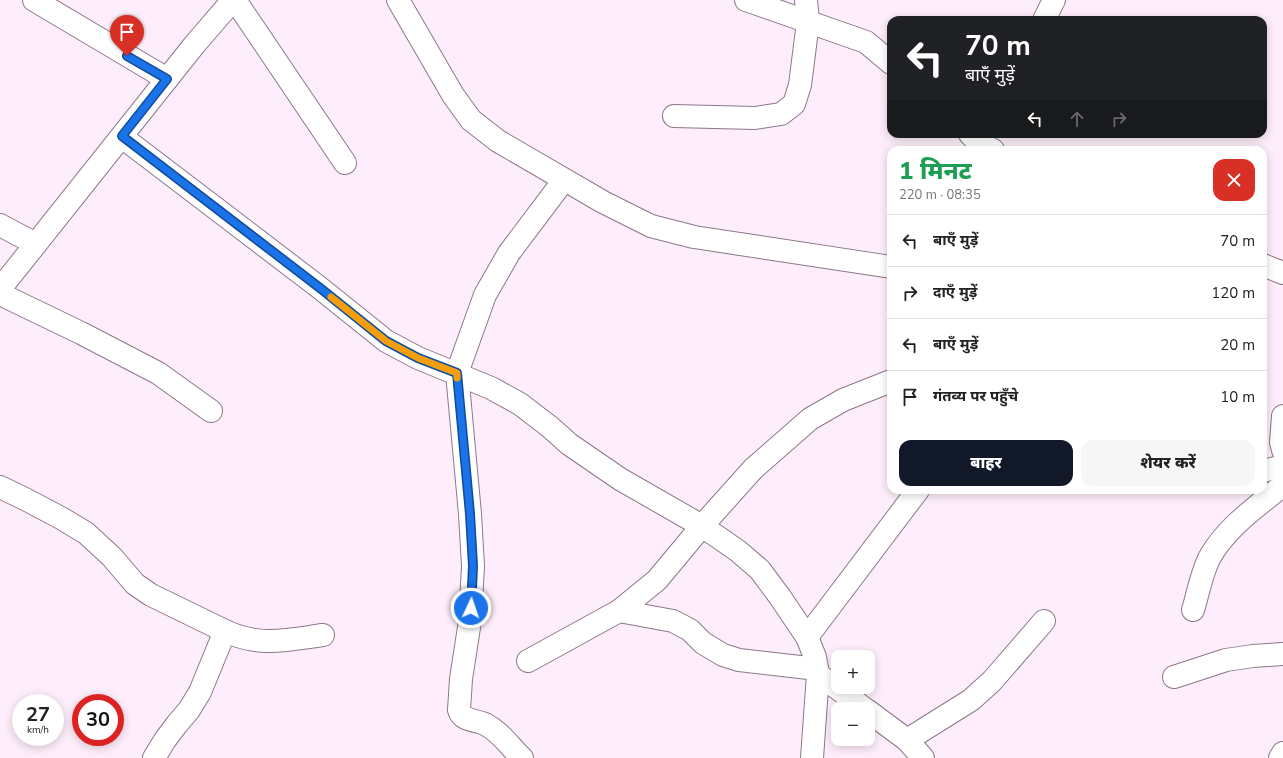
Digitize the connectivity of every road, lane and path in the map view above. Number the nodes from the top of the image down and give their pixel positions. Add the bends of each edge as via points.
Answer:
1 (34, 0) edge
2 (234, 0) edge
3 (398, 0) edge
4 (746, 0) edge
5 (806, 0) edge
6 (1054, 0) edge
7 (1046, 16) edge
8 (808, 22) junction
9 (887, 60) edge
10 (167, 79) junction
11 (674, 116) dead end
12 (122, 136) junction
13 (345, 163) dead end
14 (564, 180) junction
15 (0, 225) edge
16 (36, 244) junction
17 (887, 266) edge
18 (1267, 267) edge
19 (1283, 273) edge
20 (0, 290) edge
21 (0, 294) edge
22 (457, 373) junction
23 (887, 383) edge
24 (211, 411) dead end
25 (1283, 416) edge
26 (1283, 450) edge
27 (1283, 466) edge
28 (1267, 470) edge
29 (1283, 485) edge
30 (0, 488) edge
31 (915, 494) edge
32 (702, 526) junction
33 (1193, 610) dead end
34 (619, 611) junction
35 (1044, 621) dead end
36 (225, 631) junction
37 (323, 635) dead end
38 (807, 637) junction
39 (1283, 654) edge
40 (528, 661) dead end
41 (818, 671) junction
42 (1174, 677) dead end
43 (856, 702) edge
44 (875, 716) edge
45 (907, 740) junction
46 (1283, 753) edge
47 (154, 758) edge
48 (522, 758) edge
49 (812, 758) edge
50 (923, 758) edge
51 (1280, 758) edge

1 - 10 street
2 - 10 street
2 - 13 street
3 - 14 street via 453,95 471,120 498,141
4 - 8 street
5 - 8 street
6 - 7 street
8 - 9 street via 866,42
8 - 11 street via 800,85 794,104 781,114 755,118
10 - 12 street
12 - 16 street
12 - 22 street via 386,341 418,358
14 - 17 street via 651,226 694,237
14 - 22 street via 509,253 485,295
15 - 16 street
16 - 20 street
18 - 19 street
21 - 24 street via 158,373
22 - 32 street via 520,404 569,444 620,480
22 - 48 street via 473,566 470,621 459,710 466,718 496,730
23 - 32 street via 843,400 810,420 754,469
25 - 26 street
27 - 28 street
29 - 33 street via 1230,530 1211,555
30 - 36 street via 86,533 112,557 135,584 151,595
31 - 38 street
32 - 34 street via 657,580
32 - 38 street via 760,570
34 - 40 street
34 - 41 street via 673,621 690,630 703,643 723,655 739,660
35 - 45 street via 992,681 971,700
36 - 37 street via 262,642
36 - 47 street via 196,698 164,740
38 - 41 street
39 - 42 street via 1226,660
41 - 43 street
41 - 49 street
44 - 45 street
45 - 50 street
46 - 51 street

